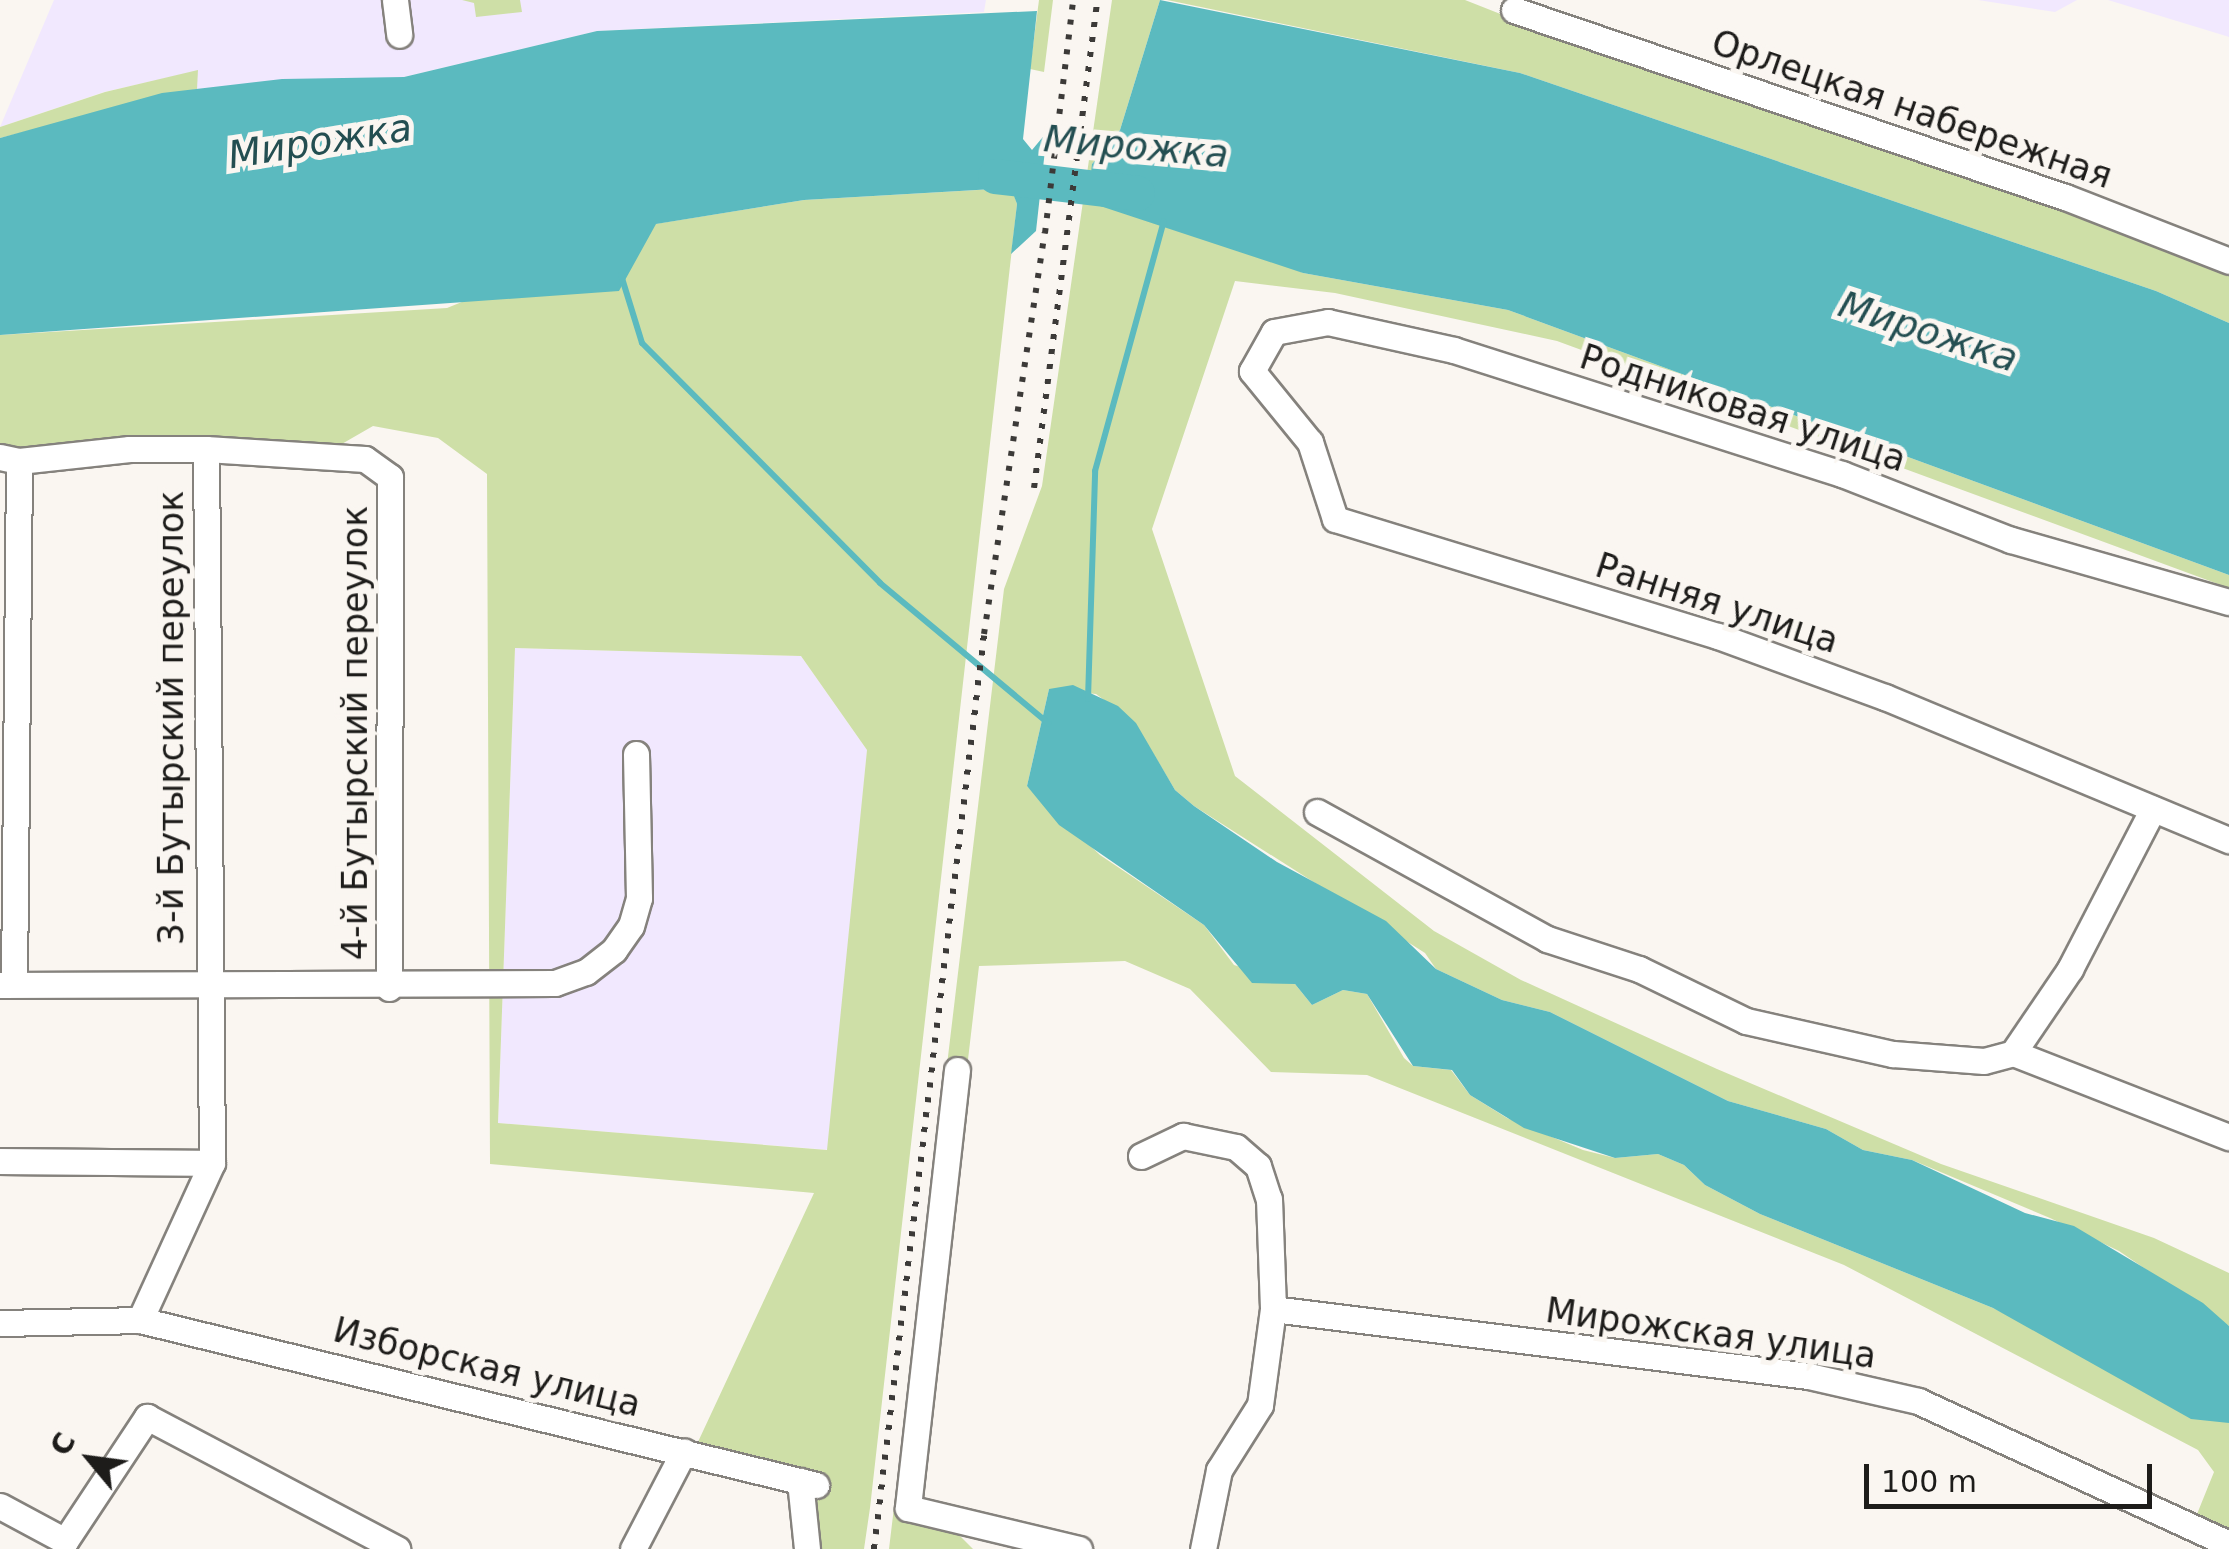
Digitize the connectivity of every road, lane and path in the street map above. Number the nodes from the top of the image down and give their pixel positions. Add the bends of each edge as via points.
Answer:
1 (395, 0) edge
2 (1514, 10) dead end
3 (399, 35) dead end
4 (2229, 261) edge
5 (1252, 371) joint
6 (206, 449) junction
7 (10, 459) edge
8 (2229, 602) edge
9 (636, 754) dead end
10 (2154, 809) junction
11 (1316, 812) dead end
12 (2229, 840) edge
13 (7, 984) edge
14 (206, 987) junction
15 (389, 988) junction
16 (2013, 1053) junction
17 (957, 1070) dead end
18 (2229, 1137) edge
19 (1141, 1156) dead end
20 (0, 1161) edge
21 (212, 1163) junction
22 (1273, 1310) junction
23 (140, 1320) junction
24 (0, 1323) edge
25 (682, 1454) junction
26 (0, 1506) edge
27 (2229, 1544) edge
28 (71, 1545) edge
29 (397, 1549) edge
30 (633, 1549) edge
31 (807, 1549) edge
32 (1079, 1549) edge
33 (1203, 1549) edge

1 - 3 street
2 - 4 street, Орлецкая набережная via 2066,197
5 - 8 street, Родниковая улица via 1274,332 1328,322 1454,350 1842,474 2011,540
5 - 10 street, Ранняя улица via 1310,442 1335,520 1718,636
6 - 7 street
6 - 14 street, 3-й Бутырский переулок
6 - 15 street, 4-й Бутырский переулок via 365,459 390,477
7 - 13 street
9 - 15 street via 639,898 631,926 586,972 555,983
10 - 12 street, Ранняя улица
10 - 16 street via 2070,969
11 - 16 street via 1547,939 1639,969 1746,1021 1894,1054 1984,1061
13 - 14 street
14 - 15 street
14 - 21 street, 3-й Бутырский переулок
16 - 18 street
17 - 32 street via 908,1508
19 - 22 street via 1184,1136 1236,1147 1258,1166 1268,1198
20 - 21 street
21 - 23 street
22 - 27 street, Мирожская улица via 1792,1374 1918,1401
22 - 33 street via 1260,1406 1219,1470
23 - 24 street, Изборская улица
23 - 25 street, Изборская улица
25 - 30 street
25 - 31 street, Изборская улица via 808,1483
26 - 28 street
28 - 29 street via 147,1418

